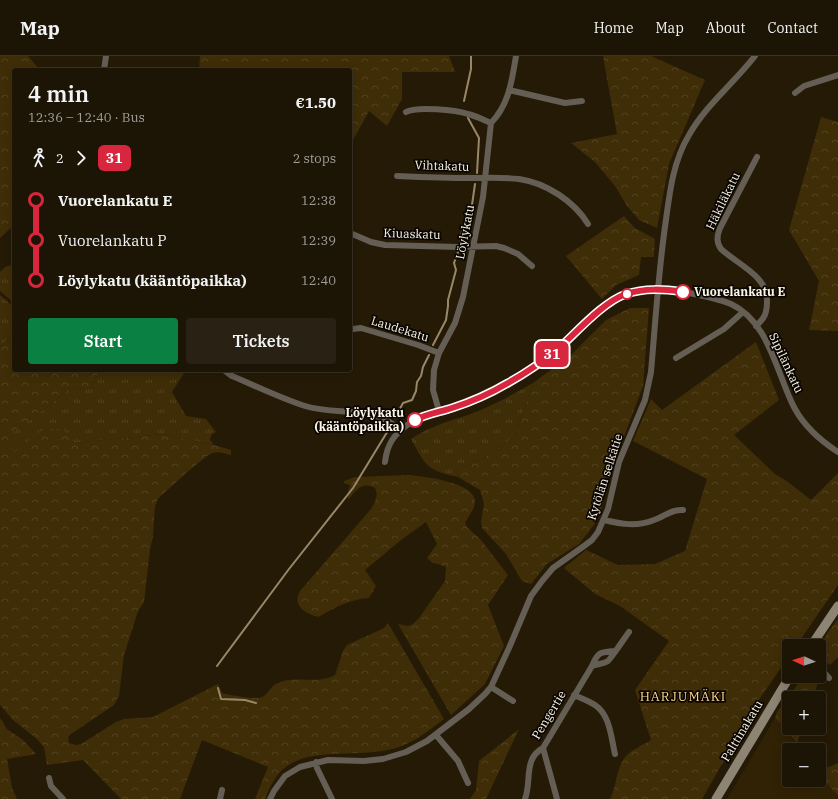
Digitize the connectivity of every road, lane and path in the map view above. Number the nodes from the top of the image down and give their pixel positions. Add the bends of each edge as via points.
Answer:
1 (106, 56) edge
2 (516, 56) edge
3 (752, 57) edge
4 (104, 68) edge
5 (838, 75) edge
6 (509, 90) junction
7 (795, 93) dead end
8 (582, 101) dead end
9 (406, 112) dead end
10 (491, 123) junction
11 (757, 157) dead end
12 (397, 176) dead end
13 (486, 178) junction
14 (588, 224) dead end
15 (352, 234) edge
16 (474, 247) junction
17 (532, 266) dead end
18 (658, 289) junction
19 (743, 312) junction
20 (756, 326) junction
21 (353, 329) dead end
22 (439, 353) junction
23 (676, 358) dead end
24 (227, 372) edge
25 (439, 411) junction
26 (400, 431) junction
27 (838, 452) edge
28 (385, 462) dead end
29 (683, 510) dead end
30 (604, 520) junction
31 (838, 606) edge
32 (629, 632) dead end
33 (815, 639) edge
34 (615, 651) junction
35 (592, 666) junction
36 (826, 675) edge
37 (829, 678) dead end
38 (786, 683) edge
39 (491, 687) junction
40 (574, 696) junction
41 (513, 700) dead end
42 (436, 735) junction
43 (543, 748) junction
44 (615, 754) dead end
45 (316, 762) junction
46 (49, 778) dead end
47 (468, 783) dead end
48 (222, 790) dead end
49 (63, 799) edge
50 (220, 799) edge
51 (270, 799) edge
52 (332, 799) edge
53 (525, 799) edge
54 (557, 799) edge
55 (716, 799) edge

1 - 4 street
2 - 6 street
3 - 18 street, Kytölän selkätie via 697,123 681,152 672,181
5 - 7 street via 804,86
6 - 8 street via 565,103
6 - 10 street via 501,112
9 - 10 street via 414,109 461,112
10 - 13 street, Löylykatu
11 - 20 street, Häkiläkatu via 720,228 717,240 721,249 753,274 764,287 768,296 766,314
12 - 13 street, Vihtakatu
13 - 14 street, Vihtakatu via 519,179 535,183 571,203
13 - 16 street, Löylykatu
15 - 16 street, Kiuaskatu via 385,245
16 - 17 street, Kiuaskatu via 504,248 518,254
16 - 22 street, Löylykatu via 460,311
18 - 19 street, Sipilänkatu via 720,300
18 - 25 street, Sipilänkatu via 634,292 616,299 538,365 521,376 469,402
18 - 30 street, Kytölän selkätie via 649,387 619,462
19 - 20 street, Sipilänkatu
19 - 23 street via 724,328
20 - 27 street, Sipilänkatu via 770,348 796,410 824,443
21 - 22 street, Laudekatu via 361,328
22 - 25 street, Löylykatu via 433,380 434,396
24 - 26 street via 305,406 377,416 394,424
25 - 26 street, Sipilänkatu via 422,417
26 - 28 street, Sipilänkatu via 389,444
29 - 30 street via 676,509 639,525
30 - 39 street, Kytölän selkätie via 592,540 553,568 531,596
31 - 33 street
32 - 34 street
34 - 35 street via 606,662
34 - 35 street, Pengertie via 601,652 596,656
35 - 40 street, Pengertie
36 - 37 street
38 - 55 street, Palttinakatu
39 - 41 street
39 - 42 street, Kytölän selkätie via 469,709
40 - 43 street, Pengertie
40 - 44 street via 594,704 602,711 608,723
42 - 45 street, Kytölän selkätie via 406,752 384,759
42 - 47 street via 458,761
43 - 53 street, Pengertie via 533,756
43 - 54 street
45 - 51 street, Kytölän selkätie via 300,767 285,776
45 - 52 street
46 - 49 street via 51,786
48 - 50 street

